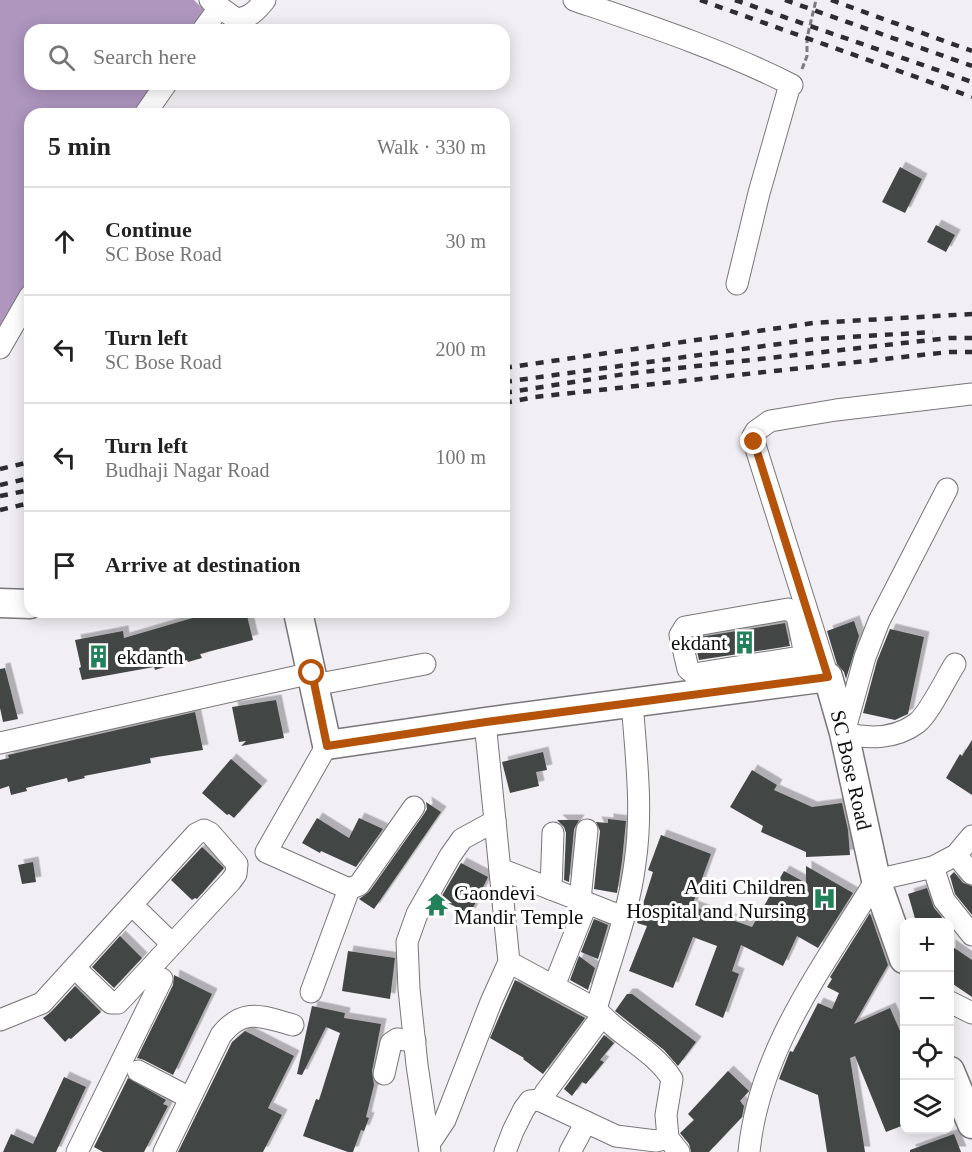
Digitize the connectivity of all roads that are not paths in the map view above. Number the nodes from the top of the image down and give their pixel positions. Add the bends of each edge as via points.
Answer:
1 (265, 0) edge
2 (574, 0) edge
3 (214, 4) edge
4 (206, 24) edge
5 (162, 90) edge
6 (149, 108) edge
7 (737, 284) dead end
8 (24, 306) edge
9 (0, 348) edge
10 (972, 394) edge
11 (947, 489) dead end
12 (0, 603) edge
13 (24, 604) edge
14 (299, 618) edge
15 (425, 664) dead end
16 (955, 664) dead end
17 (815, 671) junction
18 (313, 679) junction
19 (632, 702) junction
20 (486, 722) junction
21 (844, 734) junction
22 (0, 743) edge
23 (327, 746) junction
24 (414, 807) dead end
25 (495, 821) junction
26 (587, 830) dead end
27 (553, 833) dead end
28 (972, 836) edge
29 (956, 855) junction
30 (933, 867) junction
31 (500, 869) junction
32 (972, 874) edge
33 (876, 880) junction
34 (349, 889) junction
35 (551, 889) junction
36 (583, 902) junction
37 (132, 905) junction
38 (623, 917) junction
39 (972, 934) edge
40 (172, 944) junction
41 (900, 949) edge
42 (509, 962) junction
43 (75, 968) junction
44 (162, 979) dead end
45 (554, 986) junction
46 (311, 993) dead end
47 (954, 1004) edge
48 (599, 1012) junction
49 (972, 1013) edge
50 (0, 1020) edge
51 (293, 1025) dead end
52 (415, 1041) junction
53 (138, 1071) dead end
54 (384, 1074) dead end
55 (954, 1080) edge
56 (545, 1093) dead end
57 (190, 1098) junction
58 (586, 1122) junction
59 (972, 1124) edge
60 (673, 1145) edge
61 (429, 1148) edge
62 (77, 1152) edge
63 (164, 1152) edge
64 (505, 1152) edge
65 (570, 1152) edge
66 (749, 1152) edge

1 - 3 street via 246,18 236,19
2 - 7 street via 661,30 792,85 759,193
3 - 4 street
5 - 6 street
8 - 9 street
10 - 17 street via 770,421 753,436
11 - 21 street via 879,621
12 - 13 street
14 - 18 street
15 - 18 street
16 - 21 street via 918,723 882,736
17 - 17 street via 797,616 788,609 685,627 680,635 688,669 694,674
17 - 19 street
17 - 21 street, SC Bose Road
18 - 22 street
18 - 23 street
19 - 20 street
19 - 38 street via 638,786 636,863
20 - 23 street
20 - 25 street
21 - 33 street, SC Bose Road
23 - 34 street via 266,852
24 - 34 street via 359,885
25 - 31 street
25 - 52 street via 462,839 417,914 407,942
26 - 36 street
27 - 35 street
28 - 29 street
29 - 30 street
29 - 32 street
30 - 33 street
30 - 39 street via 944,900
31 - 35 street
31 - 42 street
33 - 41 street, SC Bose Road
33 - 66 street via 781,1038 766,1075
34 - 46 street
35 - 36 street
36 - 38 street
36 - 45 street
37 - 40 street
37 - 40 street via 196,834 204,830 210,834 237,864 236,874
37 - 43 street
38 - 48 street
40 - 43 street via 115,1005
42 - 45 street
42 - 61 street via 445,1120
43 - 50 street via 42,1003
44 - 62 street
45 - 48 street
47 - 49 street
48 - 56 street
48 - 60 street via 646,1051 672,1079 666,1115
51 - 57 street via 254,1015 227,1027
52 - 54 street via 397,1039 391,1043
52 - 61 street
53 - 57 street
55 - 59 street
57 - 63 street
58 - 60 street via 616,1137
58 - 64 street via 539,1100 530,1101
58 - 65 street

